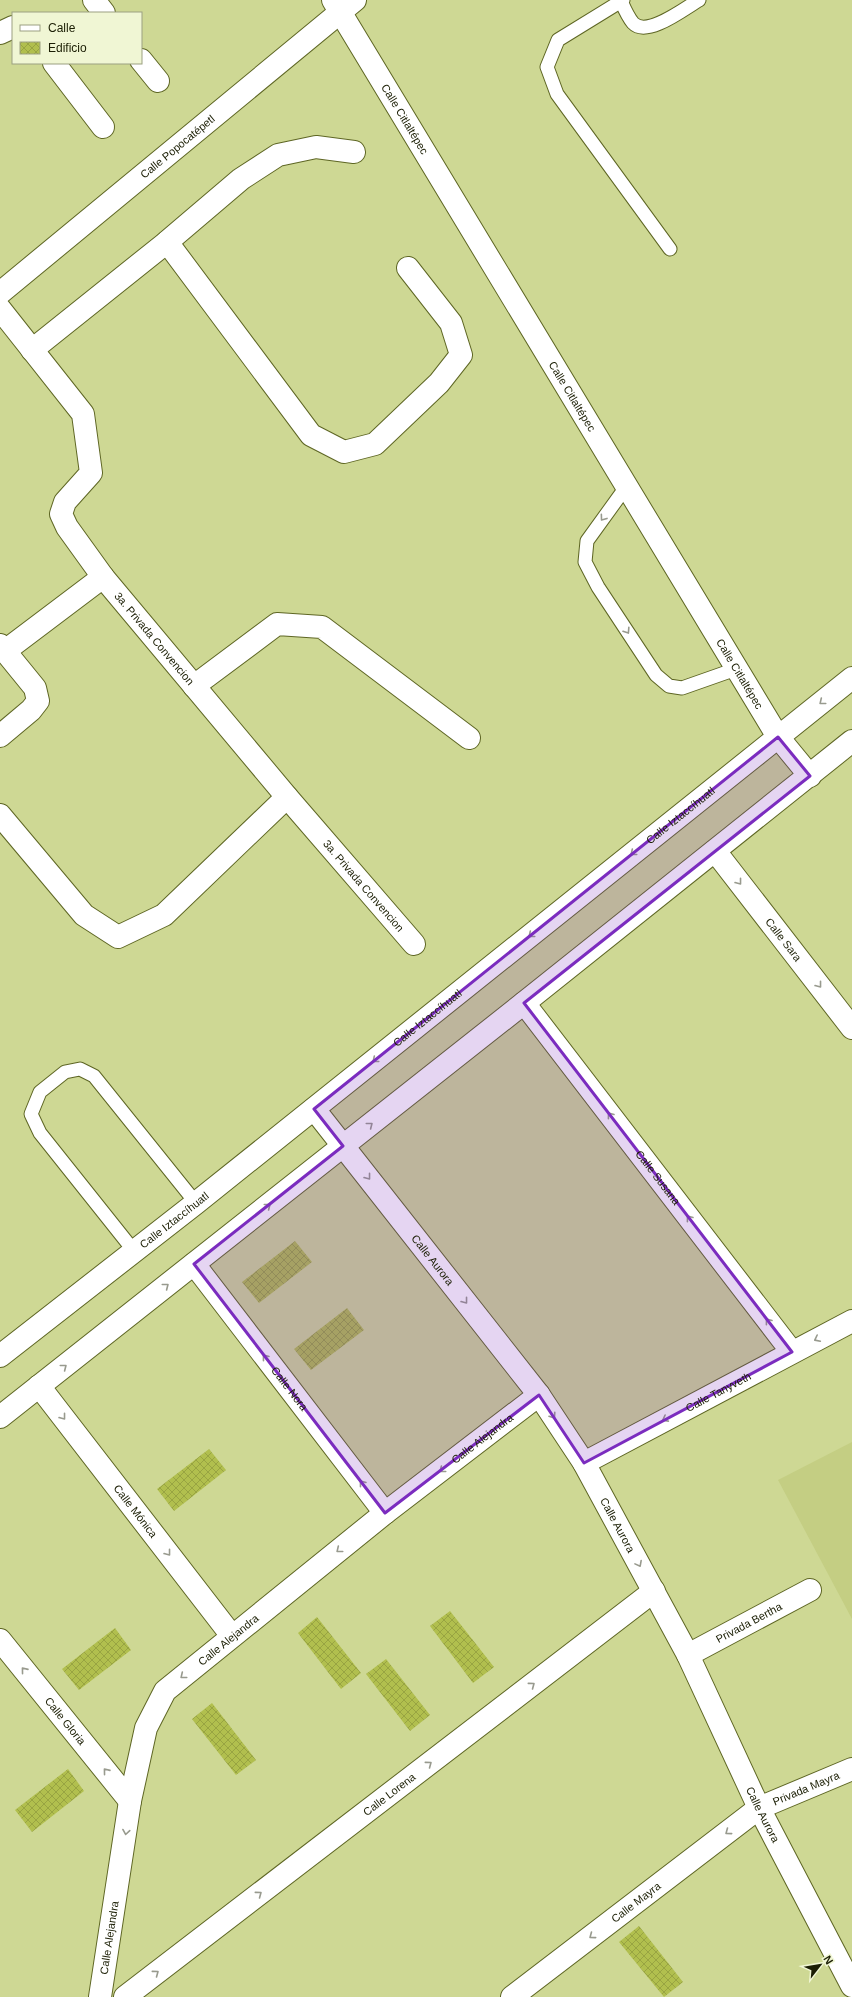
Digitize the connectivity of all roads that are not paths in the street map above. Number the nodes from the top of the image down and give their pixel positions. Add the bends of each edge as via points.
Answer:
1 (94, 0) edge
2 (699, 0) edge
3 (622, 1) edge
4 (343, 4) edge
5 (103, 12) edge
6 (12, 27) edge
7 (0, 33) edge
8 (142, 61) edge
9 (55, 64) edge
10 (158, 80) dead end
11 (104, 127) dead end
12 (354, 152) dead end
13 (168, 242) junction
14 (670, 249) dead end
15 (408, 268) dead end
16 (0, 293) edge
17 (0, 309) edge
18 (32, 350) junction
19 (626, 487) junction
20 (103, 577) junction
21 (2, 648) edge
22 (736, 669) junction
23 (852, 678) edge
24 (194, 686) junction
25 (0, 736) edge
26 (778, 737) junction
27 (469, 738) dead end
28 (852, 741) edge
29 (810, 776) junction
30 (287, 797) junction
31 (0, 815) edge
32 (716, 851) junction
33 (414, 944) dead end
34 (524, 1003) junction
35 (852, 1028) edge
36 (314, 1109) junction
37 (344, 1146) junction
38 (196, 1203) junction
39 (134, 1251) junction
40 (194, 1264) junction
41 (852, 1321) edge
42 (792, 1352) junction
43 (0, 1356) edge
44 (39, 1386) junction
45 (539, 1395) junction
46 (0, 1417) edge
47 (584, 1463) junction
48 (385, 1514) junction
49 (810, 1590) dead end
50 (654, 1591) junction
51 (232, 1636) junction
52 (0, 1640) edge
53 (688, 1655) junction
54 (852, 1769) edge
55 (130, 1801) junction
56 (759, 1808) junction
57 (852, 1986) edge
58 (100, 1997) edge
59 (125, 1997) edge
60 (512, 1997) edge

1 - 5 street
2 - 3 lane via 654,26 643,28 634,24
3 - 14 lane via 558,40 547,68 557,94
4 - 16 street, Calle Popocatépetl
4 - 19 street, Calle Citlaltépec
6 - 7 street
8 - 10 street
9 - 11 street
12 - 13 street via 316,147 278,155 241,179
13 - 15 street via 311,435 344,452 375,444 439,382 461,355 451,323
13 - 18 street
17 - 18 street, 3a. Privada Convencion
18 - 20 street, 3a. Privada Convencion via 83,414 92,472 65,502 61,514 67,527
19 - 22 street, Calle Citlaltépec
19 -> 22 lane via 587,541 585,562 598,587 656,676 668,686 682,688
20 - 21 street
20 - 24 street, 3a. Privada Convencion
21 - 25 street via 34,688 38,701
22 - 26 street, Calle Citlaltépec
23 -> 26 street, Calle Iztaccíhuatl
24 - 27 street via 277,624 322,627
24 - 30 street, 3a. Privada Convencion
26 - 29 street, Calle Citlaltépec
26 -> 36 street, Calle Iztaccíhuatl
28 - 29 street
29 - 32 street
30 - 31 street via 164,915 118,937 84,915
30 - 33 street, 3a. Privada Convencion
32 - 34 street
32 -> 35 street, Calle Sara
37 -> 34 street
42 -> 34 street, Calle Susana
36 - 37 street, Calle Aurora
36 - 38 street, Calle Iztaccíhuatl
40 -> 37 street
37 -> 45 street, Calle Aurora
38 - 39 street, Calle Iztaccíhuatl
38 - 39 lane via 94,1076 80,1069 65,1072 40,1092 31,1114 40,1133
39 - 43 street, Calle Iztaccíhuatl
44 -> 40 street
48 -> 40 street, Calle Nora
41 -> 42 street, Calle Tanyveth
42 -> 47 street, Calle Tanyveth
44 - 46 street
44 -> 51 street, Calle Mónica
45 -> 47 street, Calle Aurora
45 -> 48 street, Calle Alejandra
47 -> 50 street, Calle Aurora
48 -> 51 street, Calle Alejandra
49 - 53 street, Privada Bertha
50 - 53 street, Calle Aurora
59 -> 50 street, Calle Lorena
51 -> 55 street, Calle Alejandra via 165,1690 146,1728
55 -> 52 street, Calle Gloria
53 - 56 street, Calle Aurora
54 - 56 street, Privada Mayra
55 -> 58 street, Calle Alejandra
56 - 57 street, Calle Aurora
56 -> 60 street, Calle Mayra

